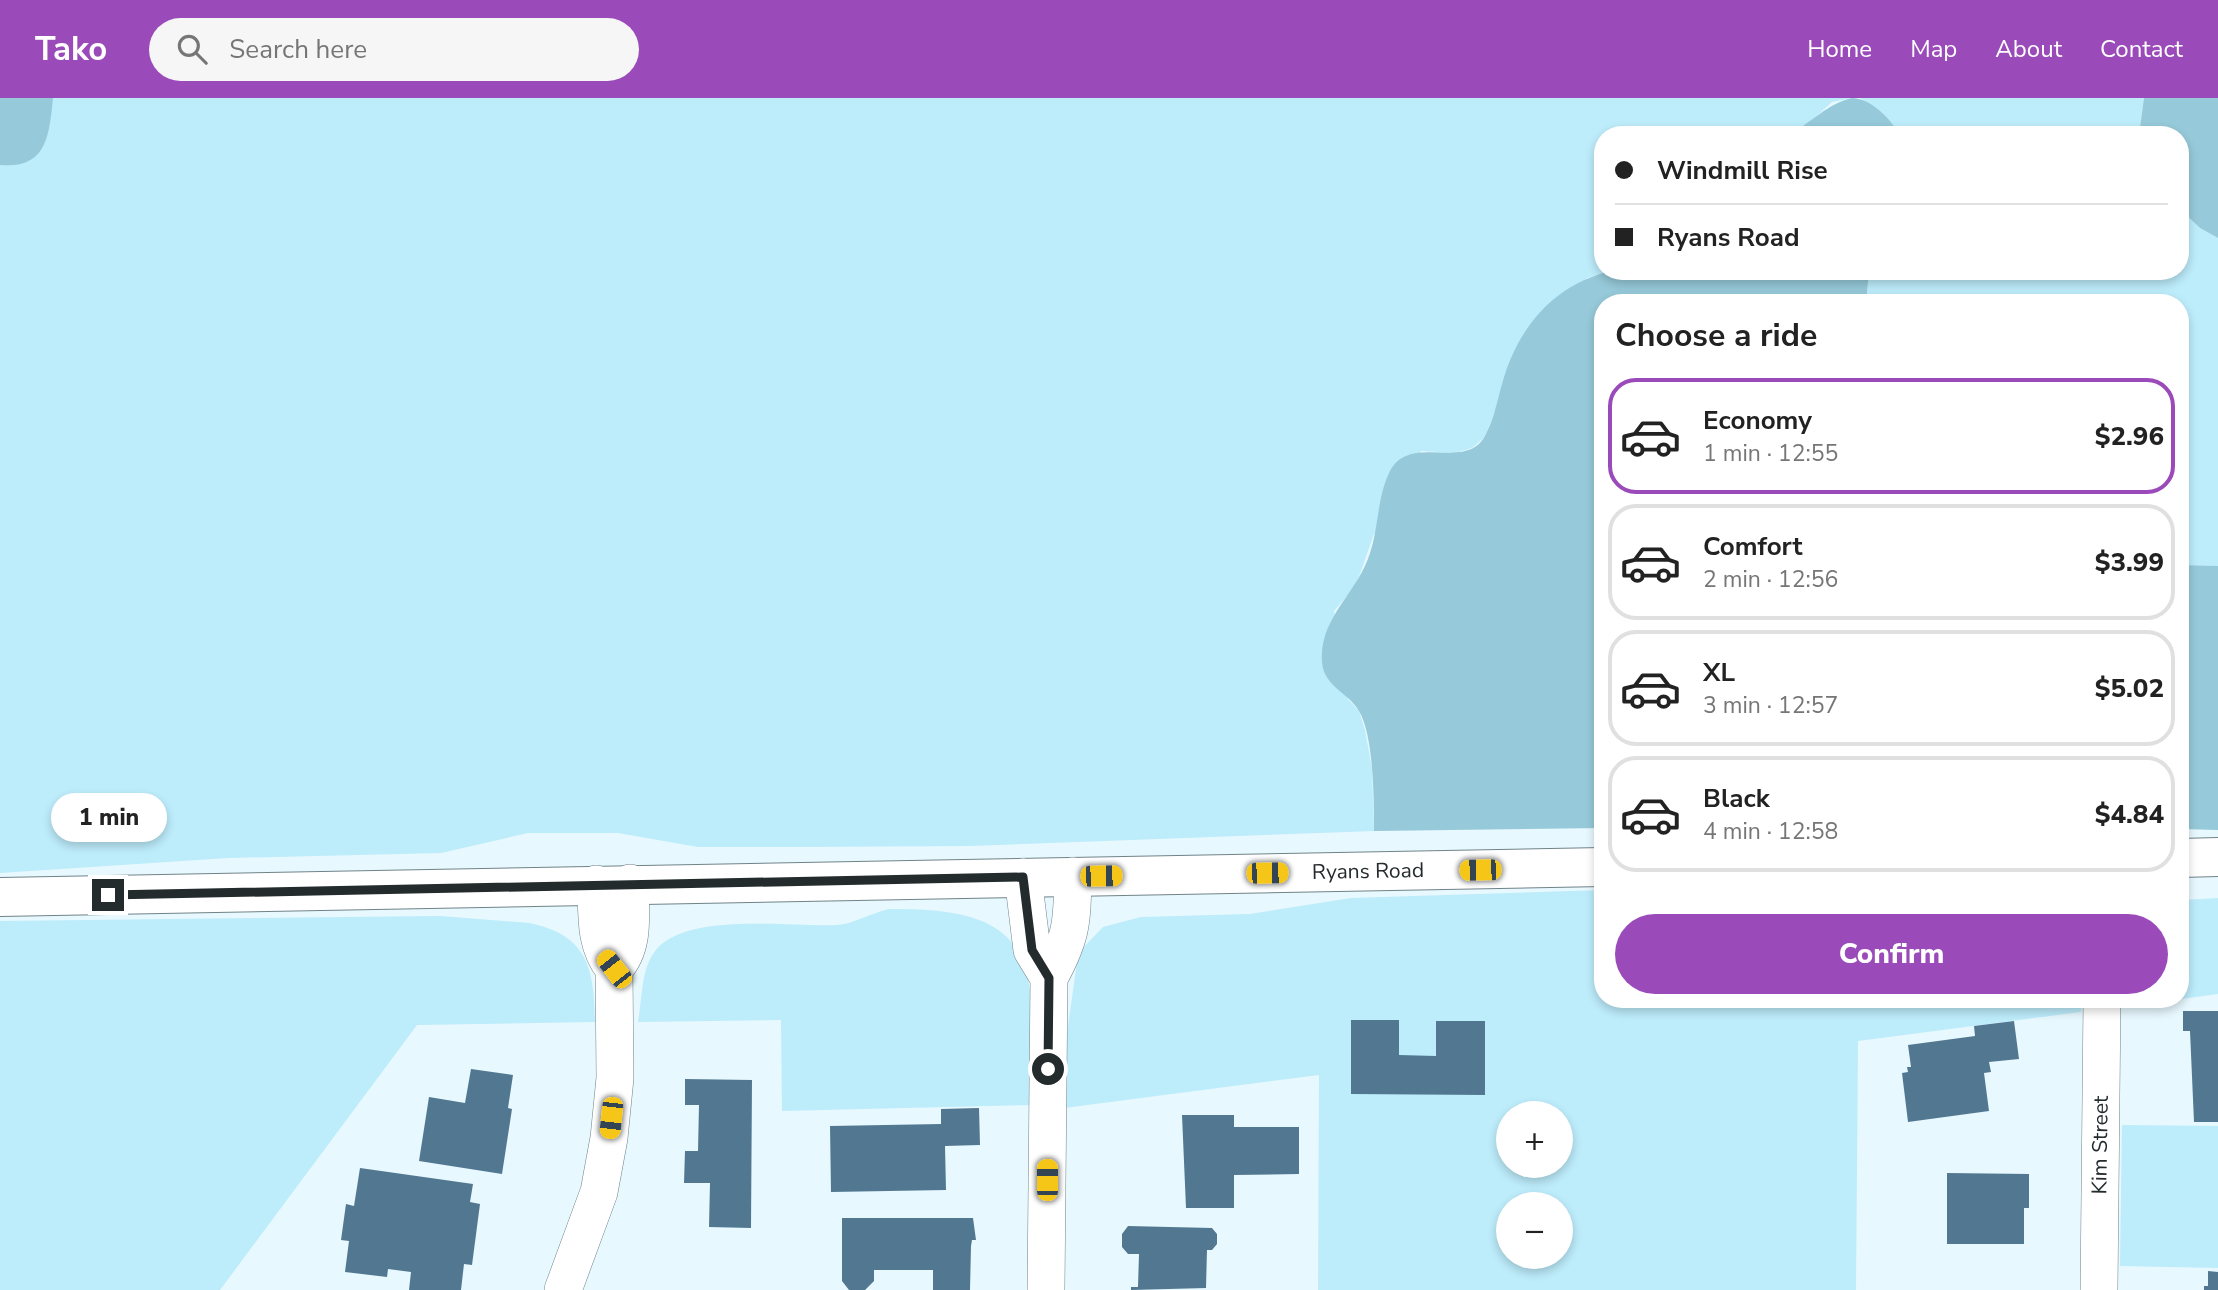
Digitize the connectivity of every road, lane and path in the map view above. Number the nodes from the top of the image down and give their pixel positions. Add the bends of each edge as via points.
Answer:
1 (2218, 857) edge
2 (2189, 858) edge
3 (1594, 867) edge
4 (1073, 876) junction
5 (1023, 877) junction
6 (613, 884) junction
7 (0, 897) edge
8 (1049, 978) junction
9 (2102, 1008) edge
10 (563, 1290) edge
11 (1046, 1290) edge
12 (2099, 1290) edge

1 - 2 main road
3 - 4 main road, Ryans Road
4 - 5 main road, Ryans Road
4 - 8 street via 1067,944
5 - 6 main road, Ryans Road
5 - 8 street via 1032,950
6 - 7 main road, Ryans Road
6 - 10 street via 628,946 614,969 615,1078 608,1138 598,1192
8 - 11 street
9 - 12 street, Kim Street

